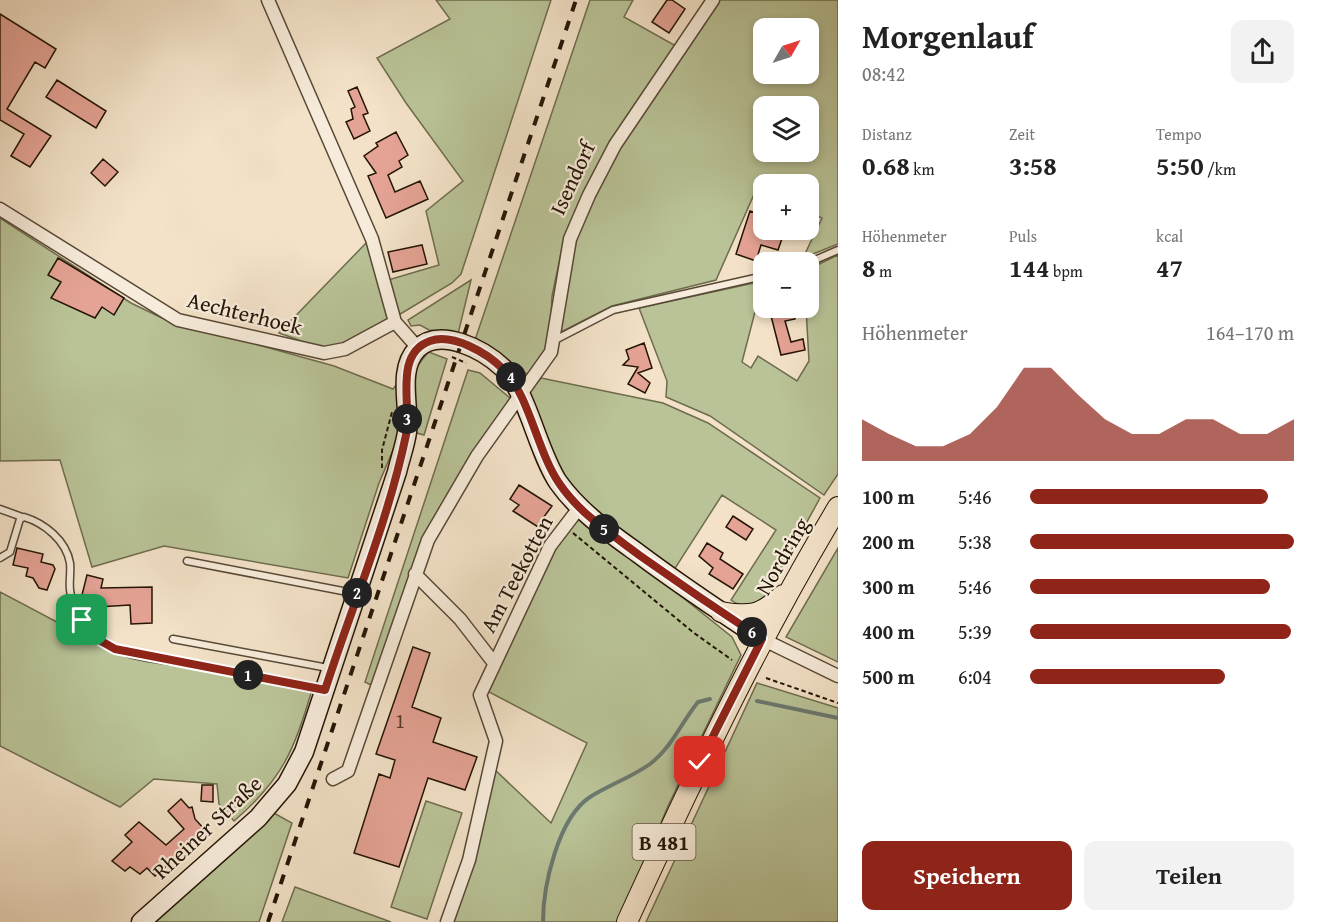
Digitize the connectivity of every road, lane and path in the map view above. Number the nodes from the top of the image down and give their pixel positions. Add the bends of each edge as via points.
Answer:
1 (268, 0) edge
2 (713, 0) edge
3 (0, 210) edge
4 (838, 250) edge
5 (819, 258) edge
6 (753, 278) edge
7 (395, 322) junction
8 (555, 340) junction
9 (418, 348) junction
10 (519, 394) junction
11 (838, 507) edge
12 (579, 508) junction
13 (0, 509) edge
14 (22, 517) junction
15 (564, 525) junction
16 (0, 558) edge
17 (188, 561) dead end
18 (415, 574) junction
19 (789, 589) junction
20 (357, 594) junction
21 (721, 612) junction
22 (173, 639) dead end
23 (762, 639) junction
24 (732, 660) dead end
25 (494, 663) junction
26 (332, 669) junction
27 (838, 676) edge
28 (766, 678) dead end
29 (325, 690) junction
30 (838, 703) edge
31 (333, 779) dead end
32 (141, 922) edge
33 (447, 922) edge
34 (627, 922) edge

1 - 7 street via 372,239
2 - 8 street, Isendorf via 615,145 589,195 570,239
3 - 7 street, Aechterhoek via 178,320 324,353 345,349
4 - 5 lane
6 - 8 lane via 613,310
7 - 9 street
8 - 10 street, Isendorf via 540,369
9 - 10 street via 445,339 483,354 503,368
9 - 20 street, Rheiner Straße via 409,360 406,432 397,472
10 - 12 street via 550,467
10 - 18 street, Isendorf via 428,540
11 - 19 main road, Nordring / B 481
12 - 15 street, Am Teekotten
12 - 21 street
13 - 14 lane
14 - 16 lane via 10,552
14 - 29 lane via 45,527 61,543 69,560 75,608 88,629 106,645 164,660
15 - 24 path
15 - 25 street, Am Teekotten
17 - 20 lane
18 - 25 street via 460,619
18 - 31 street, Isendorf via 348,771
19 - 21 main road via 756,615
19 - 23 main road, Nordring / B 481
20 - 26 street, Rheiner Straße
21 - 23 street
22 - 26 lane
23 - 27 street
23 - 34 main road, Nordring / B 481 via 700,762
25 - 33 street, Am Teekotten via 480,695 496,741 469,860
26 - 29 street, Rheiner Straße
28 - 30 path
29 - 32 street, Rheiner Straße via 304,752 287,784 258,818

